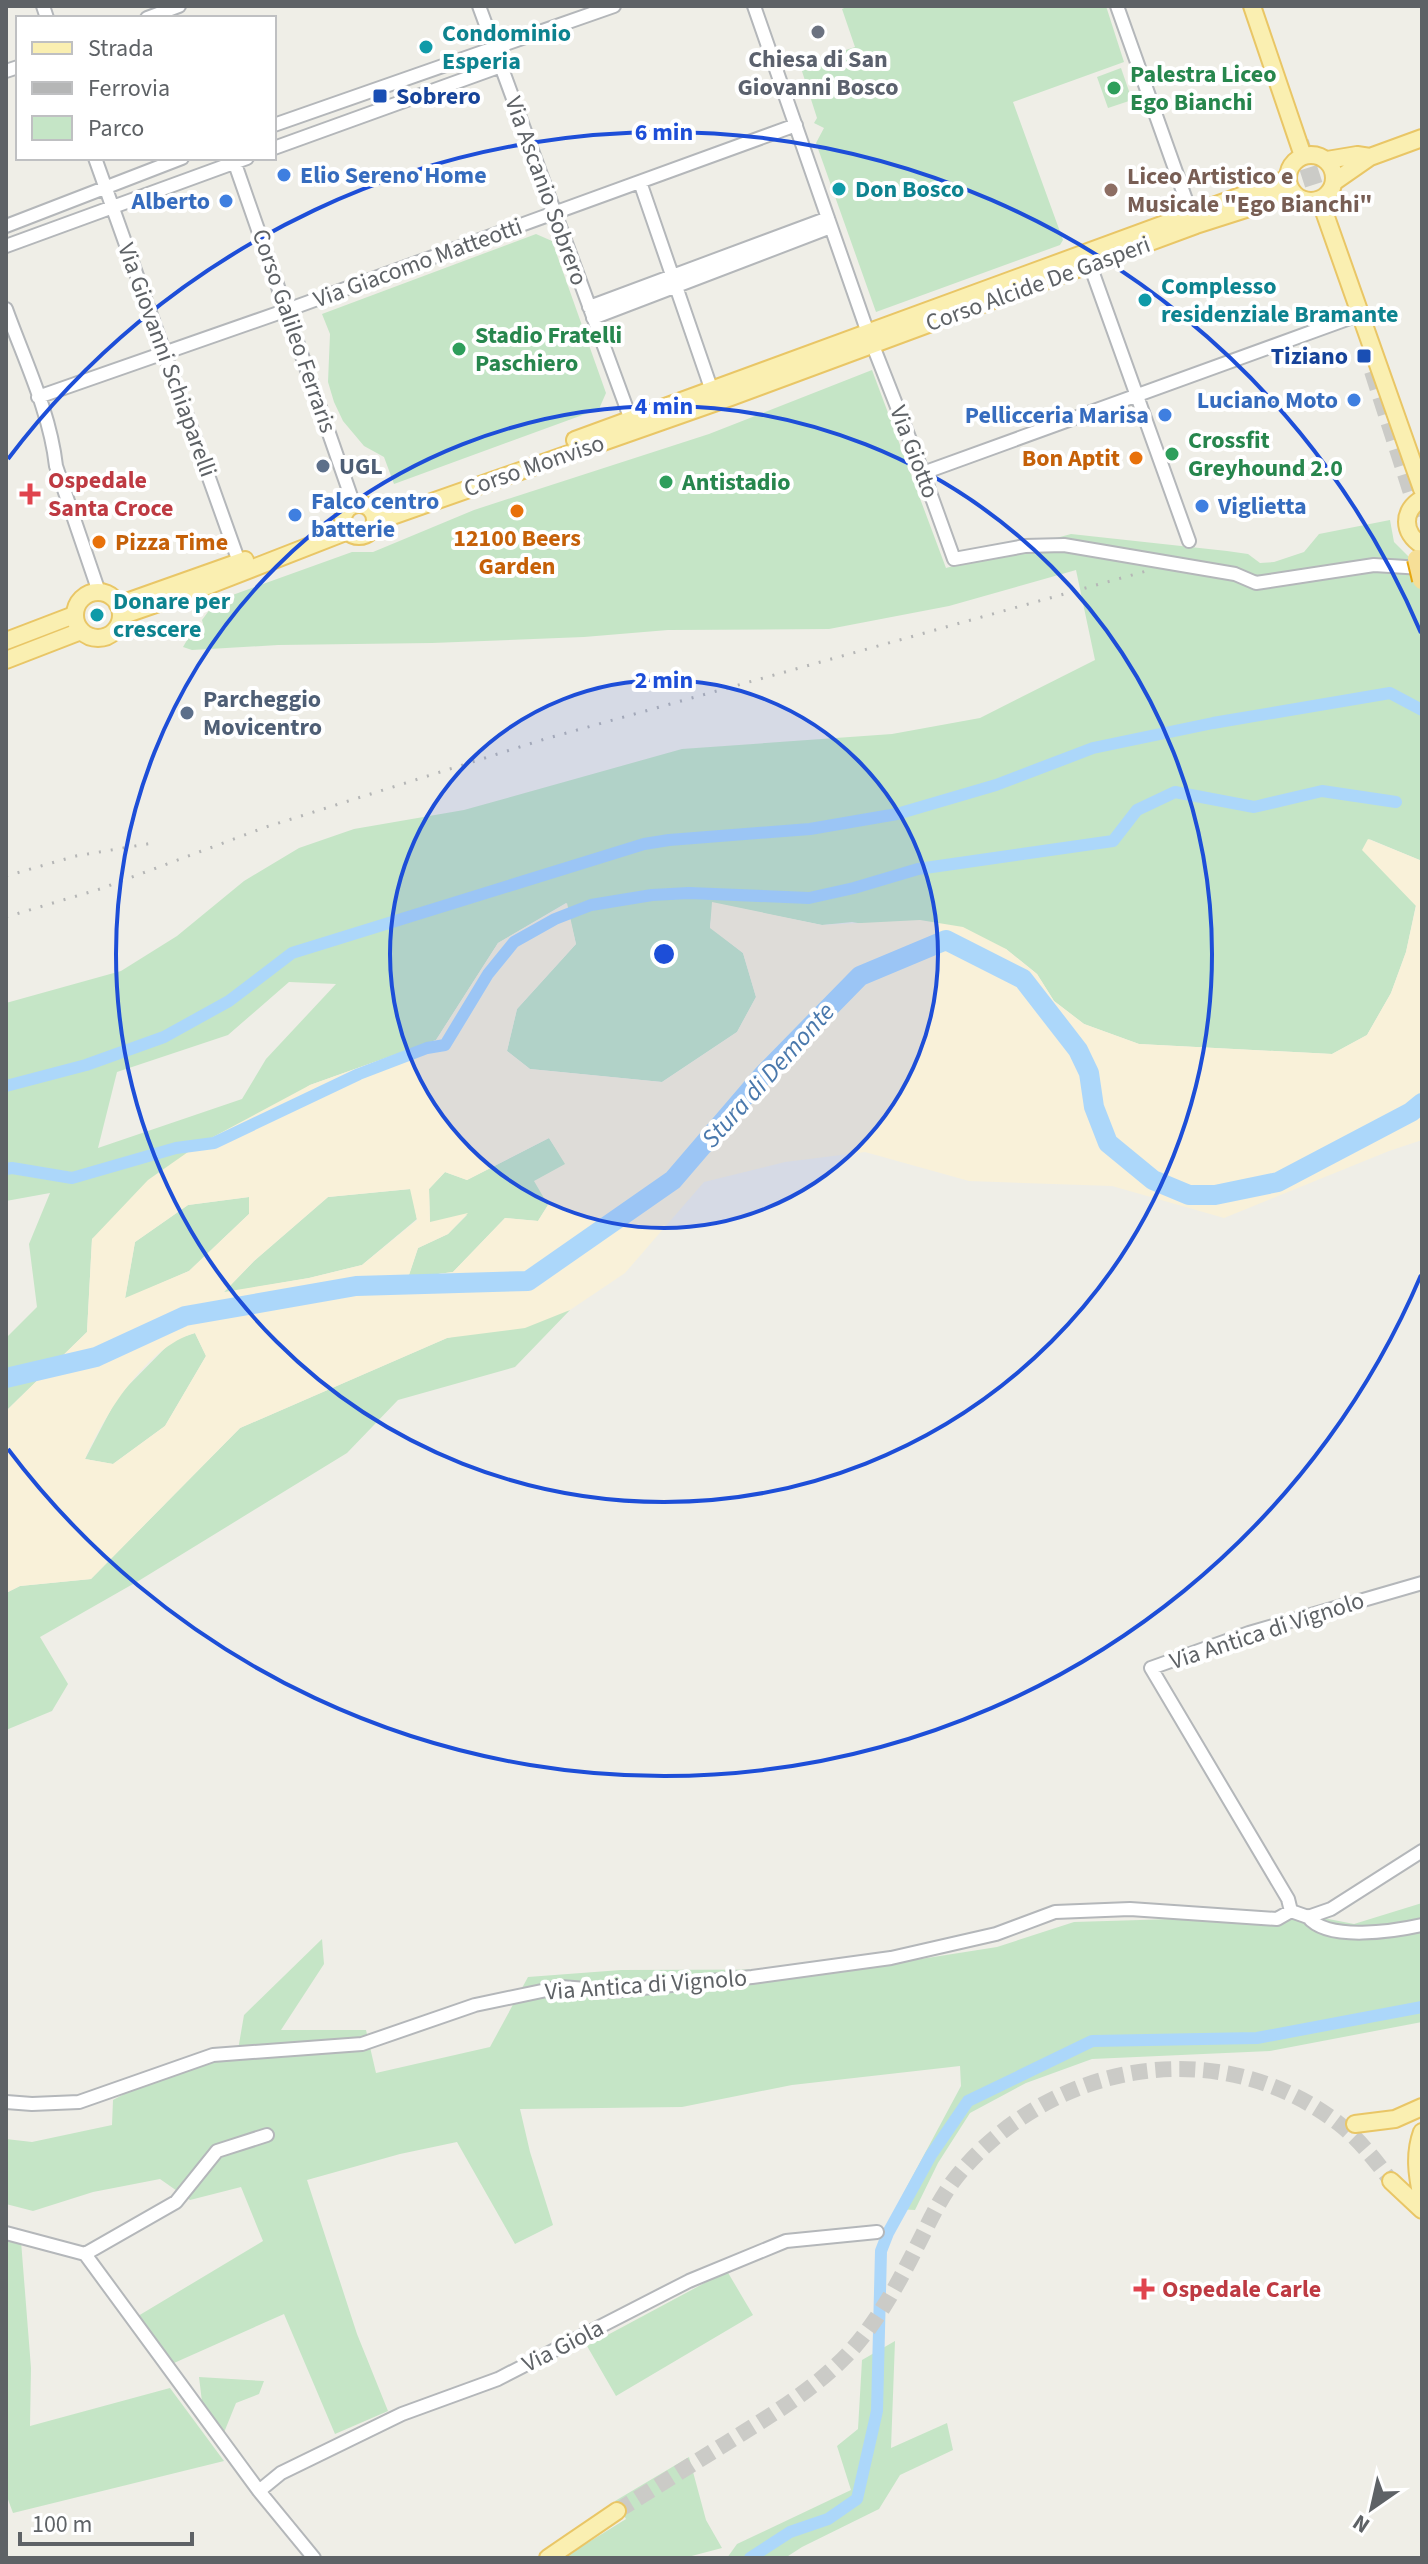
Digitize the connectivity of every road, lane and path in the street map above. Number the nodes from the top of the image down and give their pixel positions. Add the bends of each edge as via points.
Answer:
1 (179, 6) edge
2 (479, 6) edge
3 (614, 6) edge
4 (754, 6) edge
5 (1117, 6) edge
6 (1252, 6) edge
7 (152, 16) edge
8 (495, 50) junction
9 (501, 66) junction
10 (276, 124) edge
11 (796, 125) junction
12 (1422, 138) edge
13 (276, 147) edge
14 (1303, 156) junction
15 (1370, 157) junction
16 (96, 160) edge
17 (177, 160) edge
18 (238, 160) edge
19 (1327, 160) junction
20 (640, 182) junction
21 (1334, 182) junction
22 (1290, 186) junction
23 (105, 187) junction
24 (1320, 200) junction
25 (113, 209) junction
26 (553, 214) junction
27 (1191, 214) junction
28 (830, 223) junction
29 (6, 226) edge
30 (6, 246) edge
31 (1090, 265) junction
32 (675, 281) junction
33 (6, 309) edge
34 (287, 310) junction
35 (591, 312) junction
36 (1361, 314) junction
37 (871, 340) junction
38 (165, 351) junction
39 (712, 391) junction
40 (1138, 396) junction
41 (38, 397) junction
42 (631, 420) junction
43 (923, 473) junction
44 (1422, 489) edge
45 (1422, 499) edge
46 (354, 505) junction
47 (374, 517) junction
48 (346, 526) junction
49 (1189, 541) dead end
50 (1420, 557) edge
51 (239, 562) junction
52 (1422, 580) edge
53 (99, 592) junction
54 (120, 610) junction
55 (74, 615) junction
56 (81, 631) junction
57 (6, 641) edge
58 (6, 660) edge
59 (1422, 1583) edge
60 (1422, 1851) edge
61 (1291, 1911) junction
62 (1308, 1917) junction
63 (1422, 1925) edge
64 (6, 2102) edge
65 (1422, 2107) edge
66 (1355, 2124) dead end
67 (1422, 2132) edge
68 (267, 2135) dead end
69 (1391, 2181) tunnel mouth
70 (1422, 2198) edge
71 (1422, 2210) edge
72 (877, 2232) dead end
73 (6, 2233) edge
74 (85, 2254) junction
75 (259, 2491) junction
76 (617, 2511) tunnel mouth
77 (314, 2558) edge
78 (548, 2558) edge

1 - 7 street
2 - 8 street, Via Ascanio Sobrero
3 - 8 street
4 - 11 street, Via Giotto
5 - 27 street
6 - 14 main road
8 - 9 street, Via Ascanio Sobrero
8 - 10 street
9 - 13 street
9 - 26 street, Via Ascanio Sobrero
11 - 20 street, Via Giacomo Matteotti
11 - 28 street, Via Giotto
12 - 15 main road
14 - 19 main road
14 - 22 main road via 1290,167
15 - 19 main road
15 - 21 main road
16 - 23 street, Via Giovanni Schiaparelli
17 - 23 street
18 - 25 street
18 - 34 street, Corso Galileo Ferraris
19 - 21 main road
20 - 26 street, Via Giacomo Matteotti
20 - 32 street
21 - 24 main road
22 - 24 main road via 1309,201
22 - 27 main road, Corso Alcide De Gasperi
22 - 31 main road, Corso Alcide De Gasperi
23 - 25 street, Via Giovanni Schiaparelli
23 - 29 street
24 - 36 main road
25 - 30 street
25 - 38 street, Via Giovanni Schiaparelli
26 - 34 street, Via Giacomo Matteotti
26 - 35 street, Via Ascanio Sobrero
27 - 37 main road, Corso Alcide De Gasperi
28 - 32 street
28 - 37 street, Via Giotto
31 - 37 main road, Corso Alcide De Gasperi
31 - 40 street
32 - 35 street
32 - 39 street
33 - 41 street
34 - 38 street, Via Giacomo Matteotti
34 - 46 street, Corso Galileo Ferraris
35 - 42 street, Via Ascanio Sobrero
36 - 40 street
36 - 44 main road
37 - 39 main road, Corso Monviso
37 - 43 street, Via Giotto
37 - 47 main road, Corso Monviso
38 - 41 street, Via Giacomo Matteotti
38 - 51 street, Via Giovanni Schiaparelli
39 - 42 main road, Corso Monviso
40 - 43 street
40 - 49 street
41 - 53 street
42 - 47 main road, Corso Monviso
43 - 50 street, Via Giotto via 954,559 1064,545 1235,574 1256,583
45 - 50 main road via 1411,507 1406,523
46 - 47 main road via 365,505
46 - 48 main road via 345,513
47 - 48 main road via 367,534 357,536
48 - 51 main road
48 - 54 main road via 202,588
50 - 52 highway, bridge
51 - 54 main road
53 - 54 main road via 110,595
53 - 55 main road via 82,598
54 - 56 main road via 114,631 104,637
55 - 56 main road
55 - 57 main road
56 - 58 main road
59 - 61 street, Via Antica di Vignolo via 1249,1633 1151,1668
60 - 62 street via 1331,1909
61 - 62 street, Via Antica di Vignolo
61 - 64 street, Via Antica di Vignolo via 1277,1919 1130,1909 1055,1912 996,1934 891,1958 612,1991 561,1987 475,2005 362,2044 213,2055 79,2102
62 - 63 street, Via Antica di Vignolo via 1349,1933
65 - 66 main road via 1395,2119
67 - 70 main road via 1416,2171
68 - 74 street via 217,2151 176,2202
69 - 71 main road
72 - 75 street, Via Giola via 786,2241 703,2275 498,2379 402,2414 281,2473
73 - 74 street
74 - 75 street
75 - 77 street
76 - 78 main road

